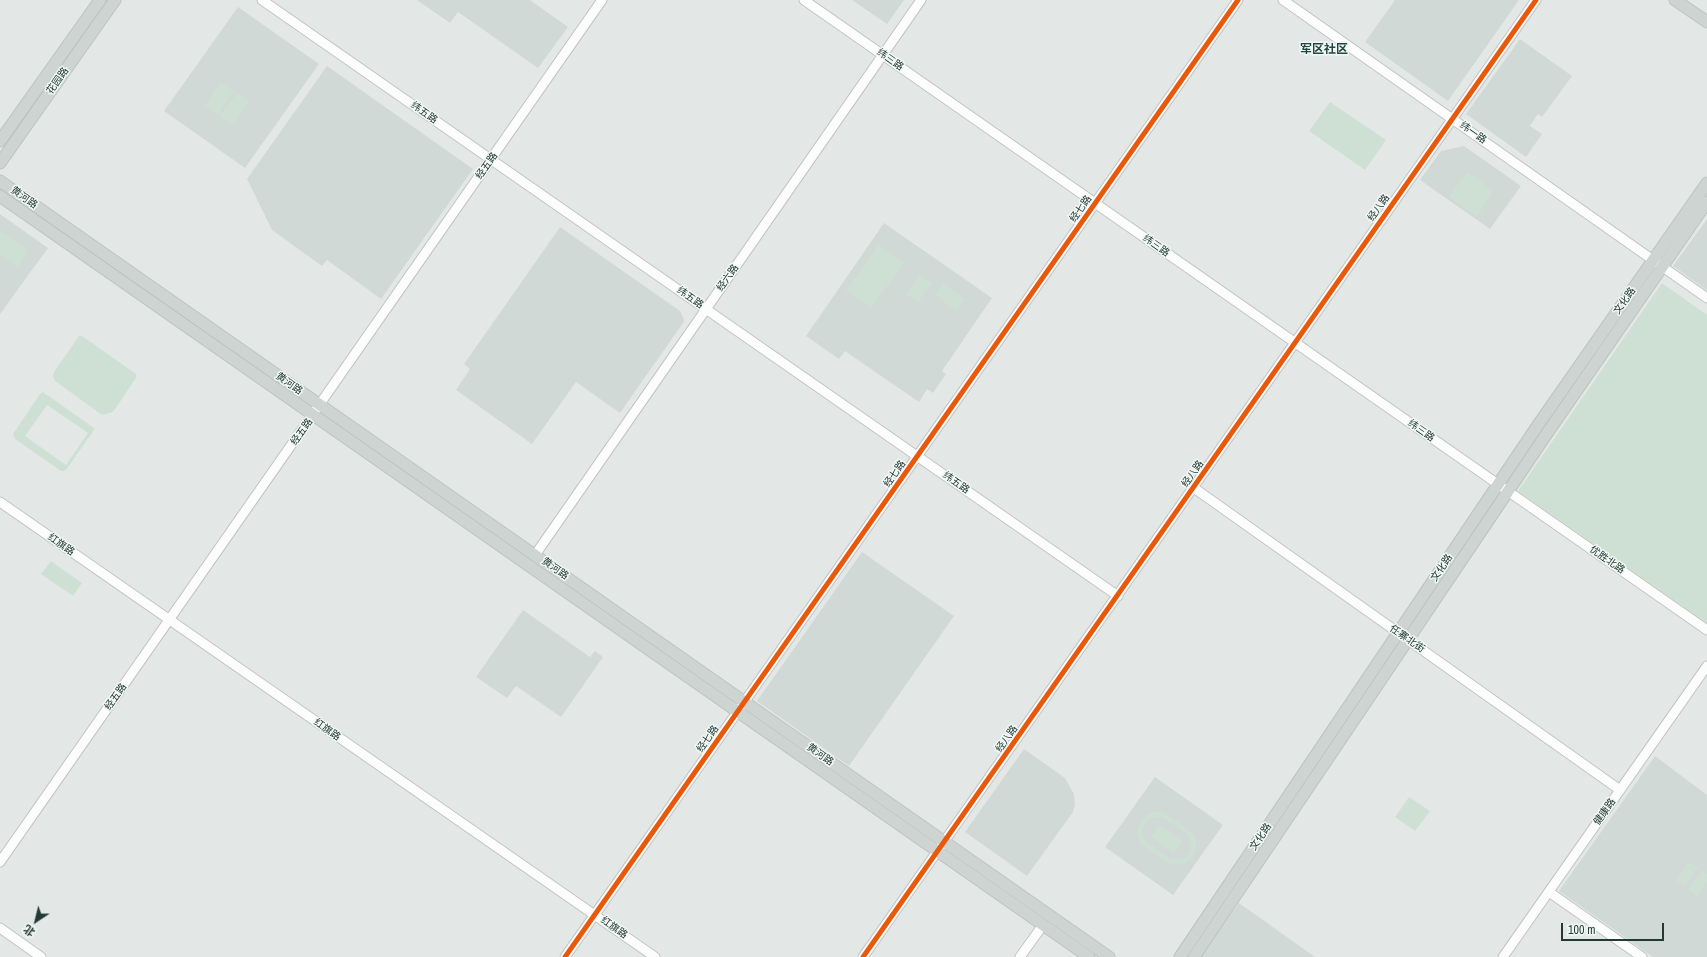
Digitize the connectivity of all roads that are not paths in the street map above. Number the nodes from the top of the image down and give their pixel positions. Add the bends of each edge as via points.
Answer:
1 (100, 0) edge
2 (115, 0) edge
3 (262, 0) edge
4 (602, 0) edge
5 (804, 0) edge
6 (921, 0) edge
7 (1238, 0) edge
8 (1283, 0) edge
9 (1536, 0) edge
10 (1675, 0) edge
11 (1680, 0) edge
12 (1691, 10) junction
13 (1707, 22) edge
14 (883, 55) junction
15 (1453, 119) junction
16 (0, 141) edge
17 (491, 160) junction
18 (0, 162) edge
19 (0, 182) edge
20 (1707, 182) edge
21 (0, 196) edge
22 (1707, 202) edge
23 (1096, 204) junction
24 (1658, 263) junction
25 (1707, 298) edge
26 (706, 309) junction
27 (1296, 343) junction
28 (320, 405) junction
29 (313, 415) junction
30 (918, 457) junction
31 (1194, 488) junction
32 (1503, 488) junction
33 (0, 502) edge
34 (534, 555) junction
35 (1118, 596) junction
36 (169, 621) junction
37 (1707, 630) edge
38 (1403, 636) junction
39 (1707, 666) edge
40 (745, 702) junction
41 (738, 712) junction
42 (1620, 790) junction
43 (945, 842) junction
44 (938, 851) junction
45 (0, 862) edge
46 (1549, 892) junction
47 (595, 915) junction
48 (1043, 924) junction
49 (0, 928) edge
50 (41, 957) edge
51 (566, 957) edge
52 (655, 957) edge
53 (863, 957) edge
54 (1020, 957) edge
55 (1088, 957) edge
56 (1109, 957) edge
57 (1180, 957) edge
58 (1194, 957) edge
59 (1503, 957) edge
60 (1642, 957) edge

1 - 16 main road, 花园路
2 - 18 main road, 花园路
3 - 17 street, 纬五路
4 - 17 street, 经五路
5 - 14 street, 纬三路
6 - 14 street, 经六路
7 - 23 street, 经七路
8 - 15 street, 纬一路
9 - 15 street, 经八路
10 - 12 main road
11 - 12 main road
12 - 13 main road
14 - 23 street, 纬三路
14 - 26 street, 经六路
15 - 24 street, 纬一路
15 - 27 street, 经八路
17 - 26 street, 纬五路
17 - 28 street, 经五路
19 - 28 main road, 黄河路
20 - 24 main road, 文化路
21 - 29 main road, 黄河路
22 - 24 main road, 文化路
23 - 27 street, 纬三路
23 - 30 street, 经七路
24 - 25 street, 纬一路
24 - 32 main road, 文化路
26 - 30 street, 纬五路
26 - 34 street, 经六路
27 - 31 street, 经八路
27 - 32 street, 纬三路
28 - 29 street, 经五路
28 - 34 main road, 黄河路
29 - 36 street, 经五路
29 - 41 main road, 黄河路
30 - 35 street, 纬五路
30 - 40 street, 经七路
31 - 35 street, 经八路
31 - 38 street, 任寨北街
32 - 37 street, 优胜北路
32 - 38 main road, 文化路
33 - 36 street, 红旗路
34 - 40 main road, 黄河路
35 - 43 street, 经八路
36 - 45 street, 经五路
36 - 47 street, 红旗路
38 - 42 street, 任寨北街
38 - 57 main road, 文化路
38 - 58 main road, 文化路
39 - 42 street, 健康路
40 - 41 street, 经七路
40 - 43 main road, 黄河路
41 - 44 main road, 黄河路
41 - 47 street, 经七路
42 - 46 street, 健康路
43 - 44 street, 经八路
43 - 56 main road, 黄河路
44 - 48 main road, 黄河路
44 - 53 street, 经八路
46 - 59 street, 健康路
46 - 60 street
47 - 51 street, 经七路
47 - 52 street, 红旗路
48 - 54 street
48 - 55 main road, 黄河路
49 - 50 street

